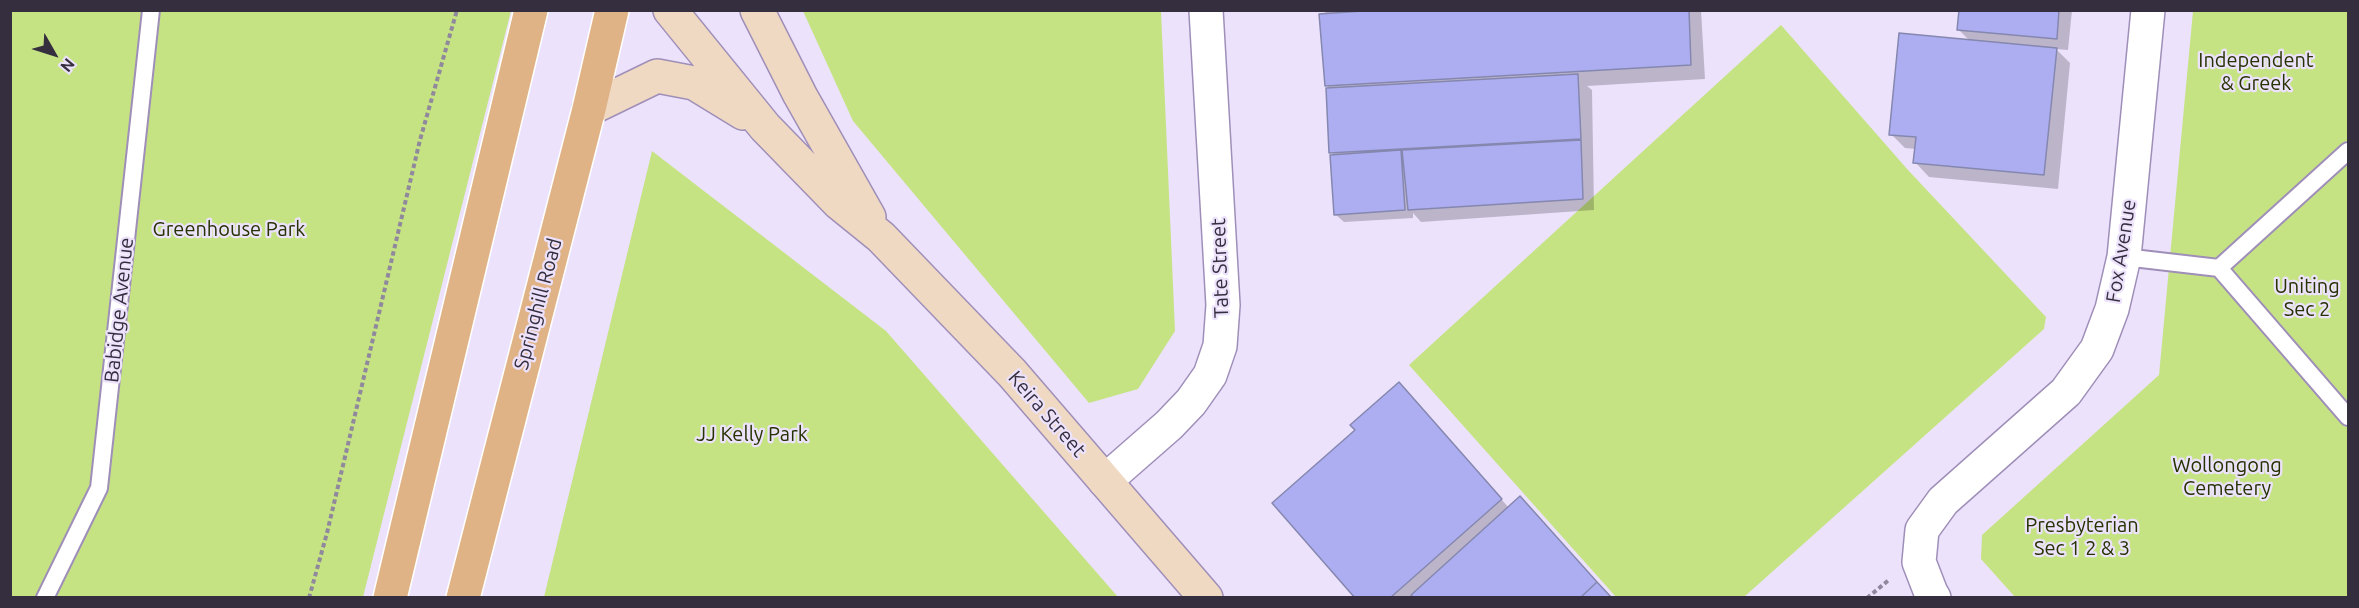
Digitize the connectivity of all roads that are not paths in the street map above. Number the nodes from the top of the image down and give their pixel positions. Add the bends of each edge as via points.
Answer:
1 (151, 10) edge
2 (531, 10) edge
3 (612, 10) edge
4 (670, 10) edge
5 (757, 10) edge
6 (1206, 10) edge
7 (2148, 10) edge
8 (589, 109) junction
9 (765, 127) junction
10 (2349, 151) edge
11 (881, 237) junction
12 (2124, 257) junction
13 (2219, 268) junction
14 (2349, 417) edge
15 (1105, 481) junction
16 (45, 597) edge
17 (390, 597) edge
18 (463, 597) edge
19 (1206, 597) edge
20 (1935, 597) edge

1 - 16 lane, Babidge Avenue via 99,488
2 - 17 main road
3 - 8 main road, Springhill Road
4 - 9 main road, Keira Street
5 - 11 main road, Keira Street via 800,95
6 - 15 street, Tate Street via 1223,305 1220,346 1210,375 1191,402
7 - 12 street, Fox Avenue
8 - 9 main road, Keira Street via 657,76 694,83
8 - 18 main road, Springhill Road
9 - 11 main road, Keira Street via 839,203
10 - 13 lane
11 - 15 main road, Keira Street via 1012,374
12 - 13 lane
12 - 20 street, Fox Avenue via 2112,309 2097,349 2066,392 1943,501 1922,530 1919,562
13 - 14 lane
15 - 19 main road, Keira Street

